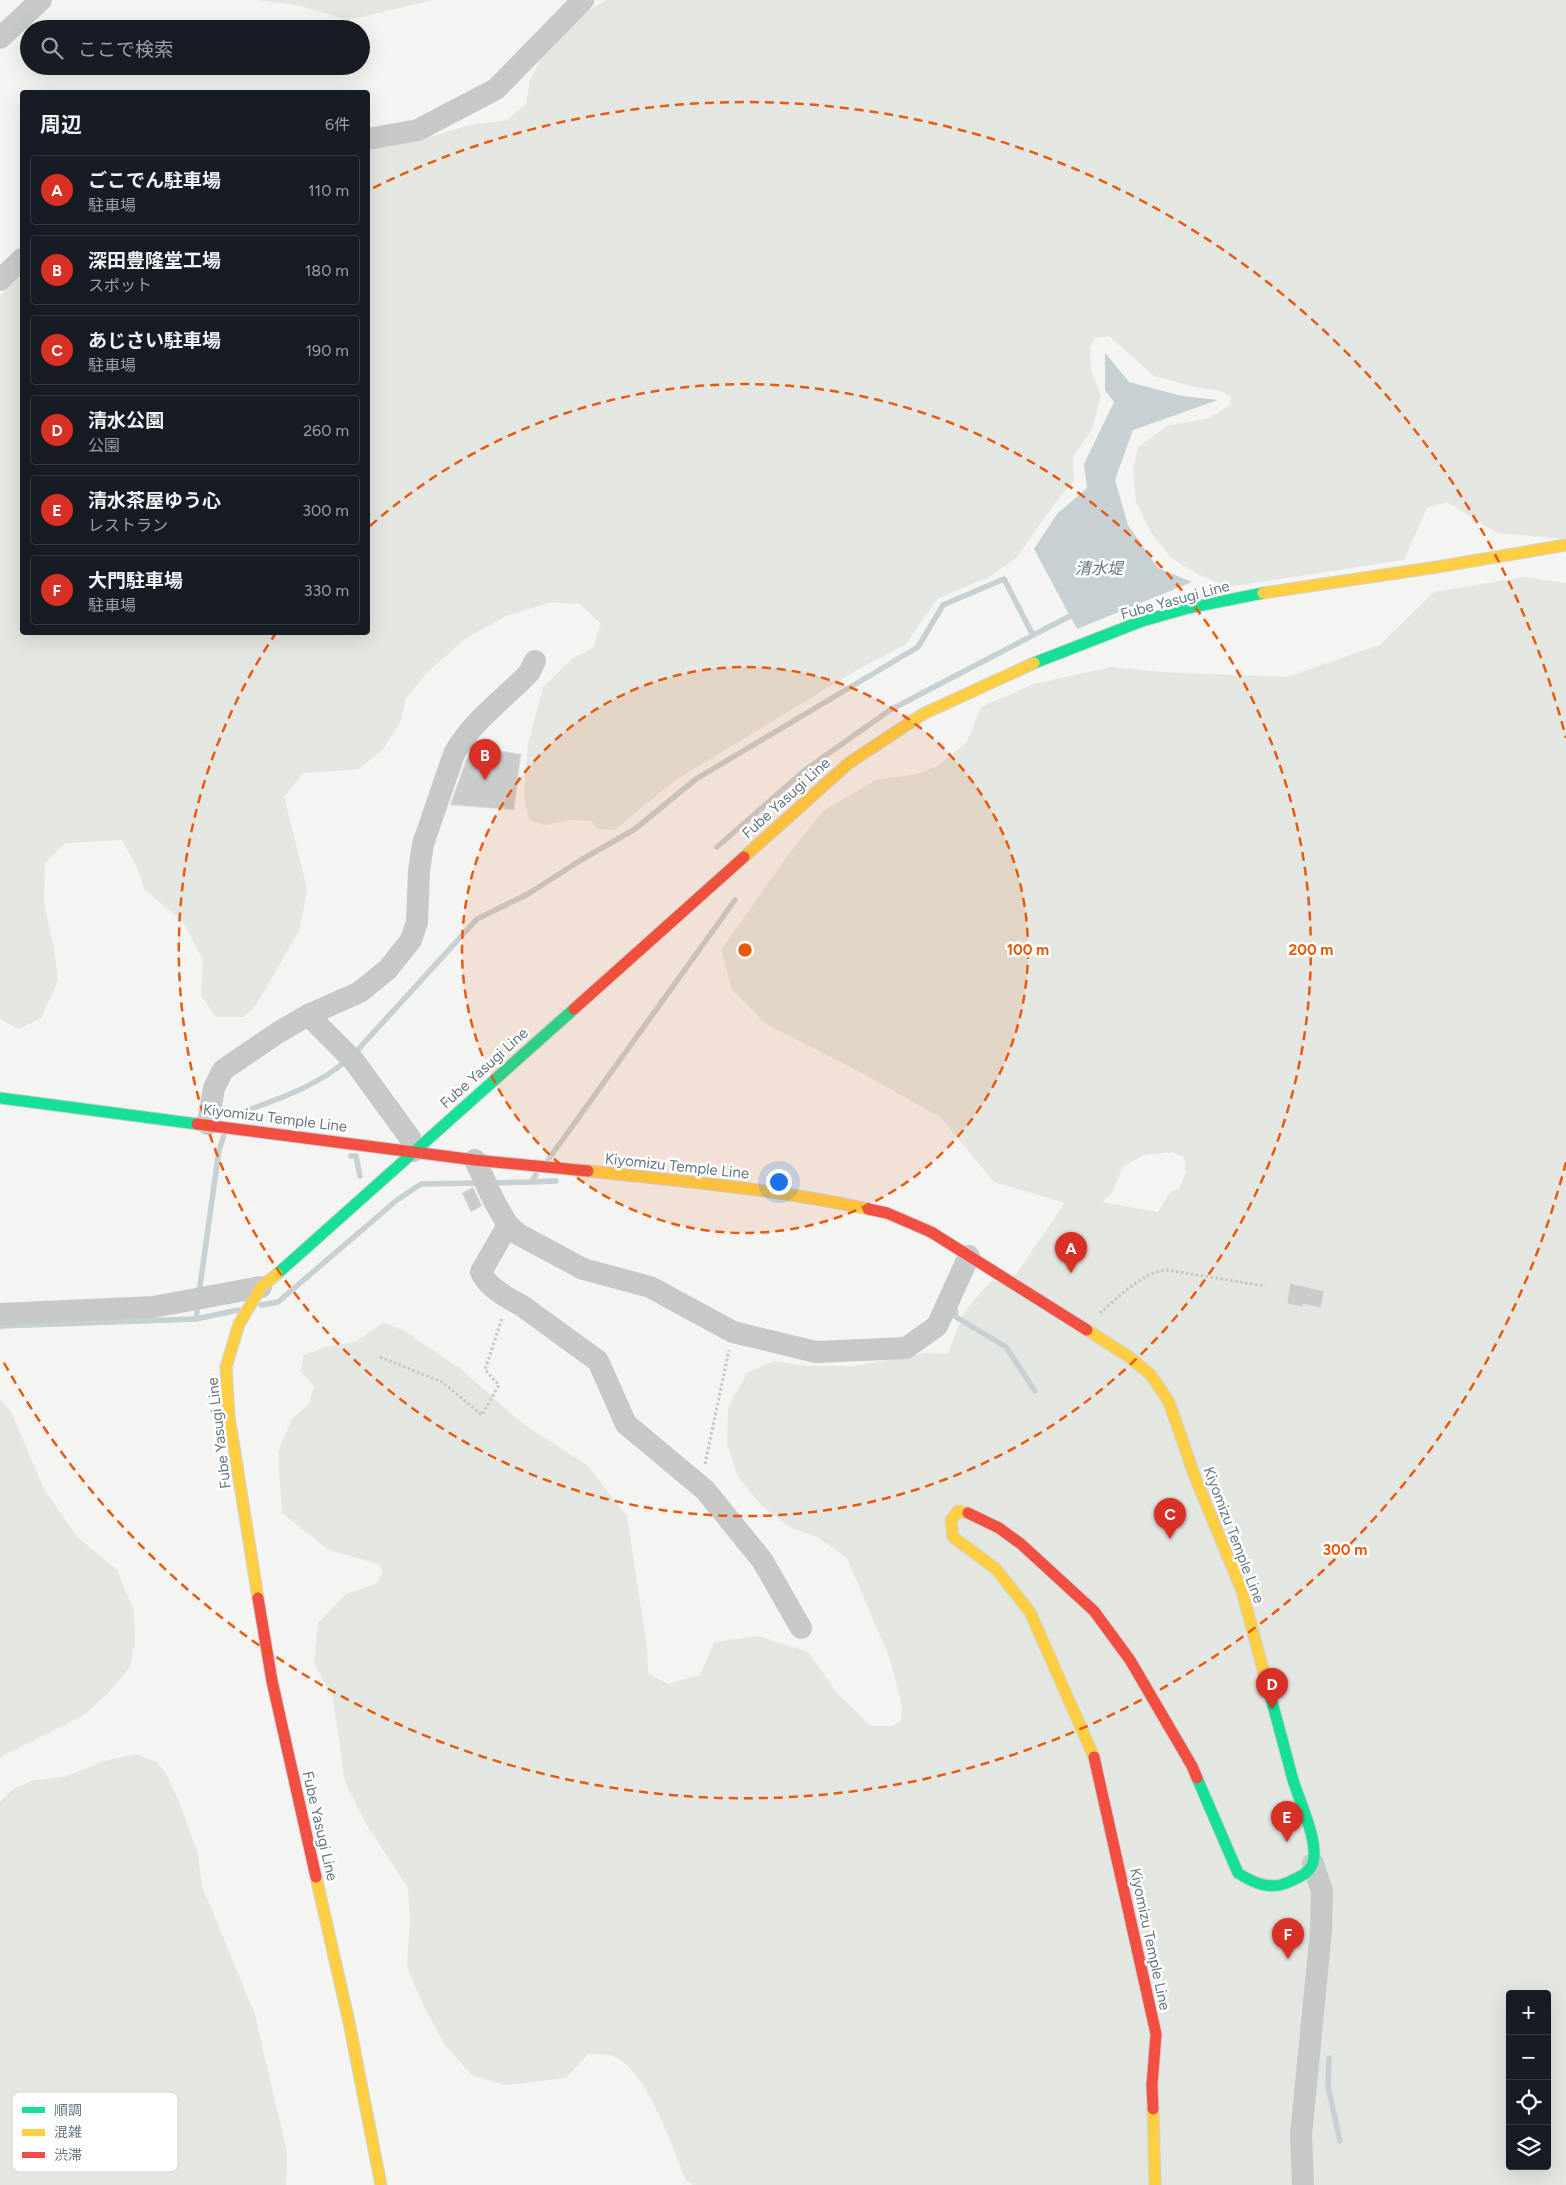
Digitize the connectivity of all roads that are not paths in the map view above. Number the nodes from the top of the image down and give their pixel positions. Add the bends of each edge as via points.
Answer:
1 (41, 0) edge
2 (583, 0) edge
3 (0, 38) edge
4 (370, 139) edge
5 (20, 261) edge
6 (0, 280) edge
7 (1566, 545) edge
8 (535, 661) dead end
9 (308, 1015) junction
10 (0, 1098) edge
11 (208, 1124) junction
12 (414, 1151) junction
13 (475, 1160) junction
14 (508, 1225) junction
15 (969, 1256) junction
16 (260, 1287) junction
17 (0, 1314) edge
18 (801, 1628) dead end
19 (1313, 1864) junction
20 (381, 2185) edge
21 (1155, 2185) edge
22 (1303, 2185) edge

1 - 3 street
2 - 4 street via 496,89 418,130
5 - 6 street
7 - 12 main road, Fube Yasugi Line via 1288,588 1188,608 1039,661 923,714 849,763
8 - 9 street via 529,672 472,728 454,754 423,844 417,922 411,940 388,969 360,992
9 - 11 street via 223,1070 214,1088
9 - 12 street via 354,1062 410,1138
10 - 11 main road, Kiyomizu Temple Line
11 - 12 main road, Kiyomizu Temple Line
12 - 13 main road, Kiyomizu Temple Line
12 - 16 main road, Fube Yasugi Line
13 - 14 street
13 - 15 main road, Kiyomizu Temple Line via 723,1185 831,1201 887,1213 930,1232
14 - 15 street via 518,1234 583,1269 650,1288 733,1332 816,1352 906,1348 937,1326
14 - 18 street via 481,1272 484,1278 598,1362 626,1424 700,1486 762,1560
15 - 19 main road, Kiyomizu Temple Line via 1128,1356 1151,1375 1169,1402 1195,1477 1242,1591 1294,1783 1310,1829
16 - 17 street via 153,1307
16 - 20 main road, Fube Yasugi Line via 239,1324 226,1367 229,1416 272,1680 349,2022
19 - 21 main road, Kiyomizu Temple Line via 1308,1872 1283,1885 1267,1886 1238,1873 1192,1766 1130,1660 1094,1611 1021,1544 974,1514 958,1511 951,1520 953,1537 996,1569 1030,1612 1096,1759 1156,2034 1152,2085
19 - 22 street via 1322,1891 1321,1931 1301,2135

